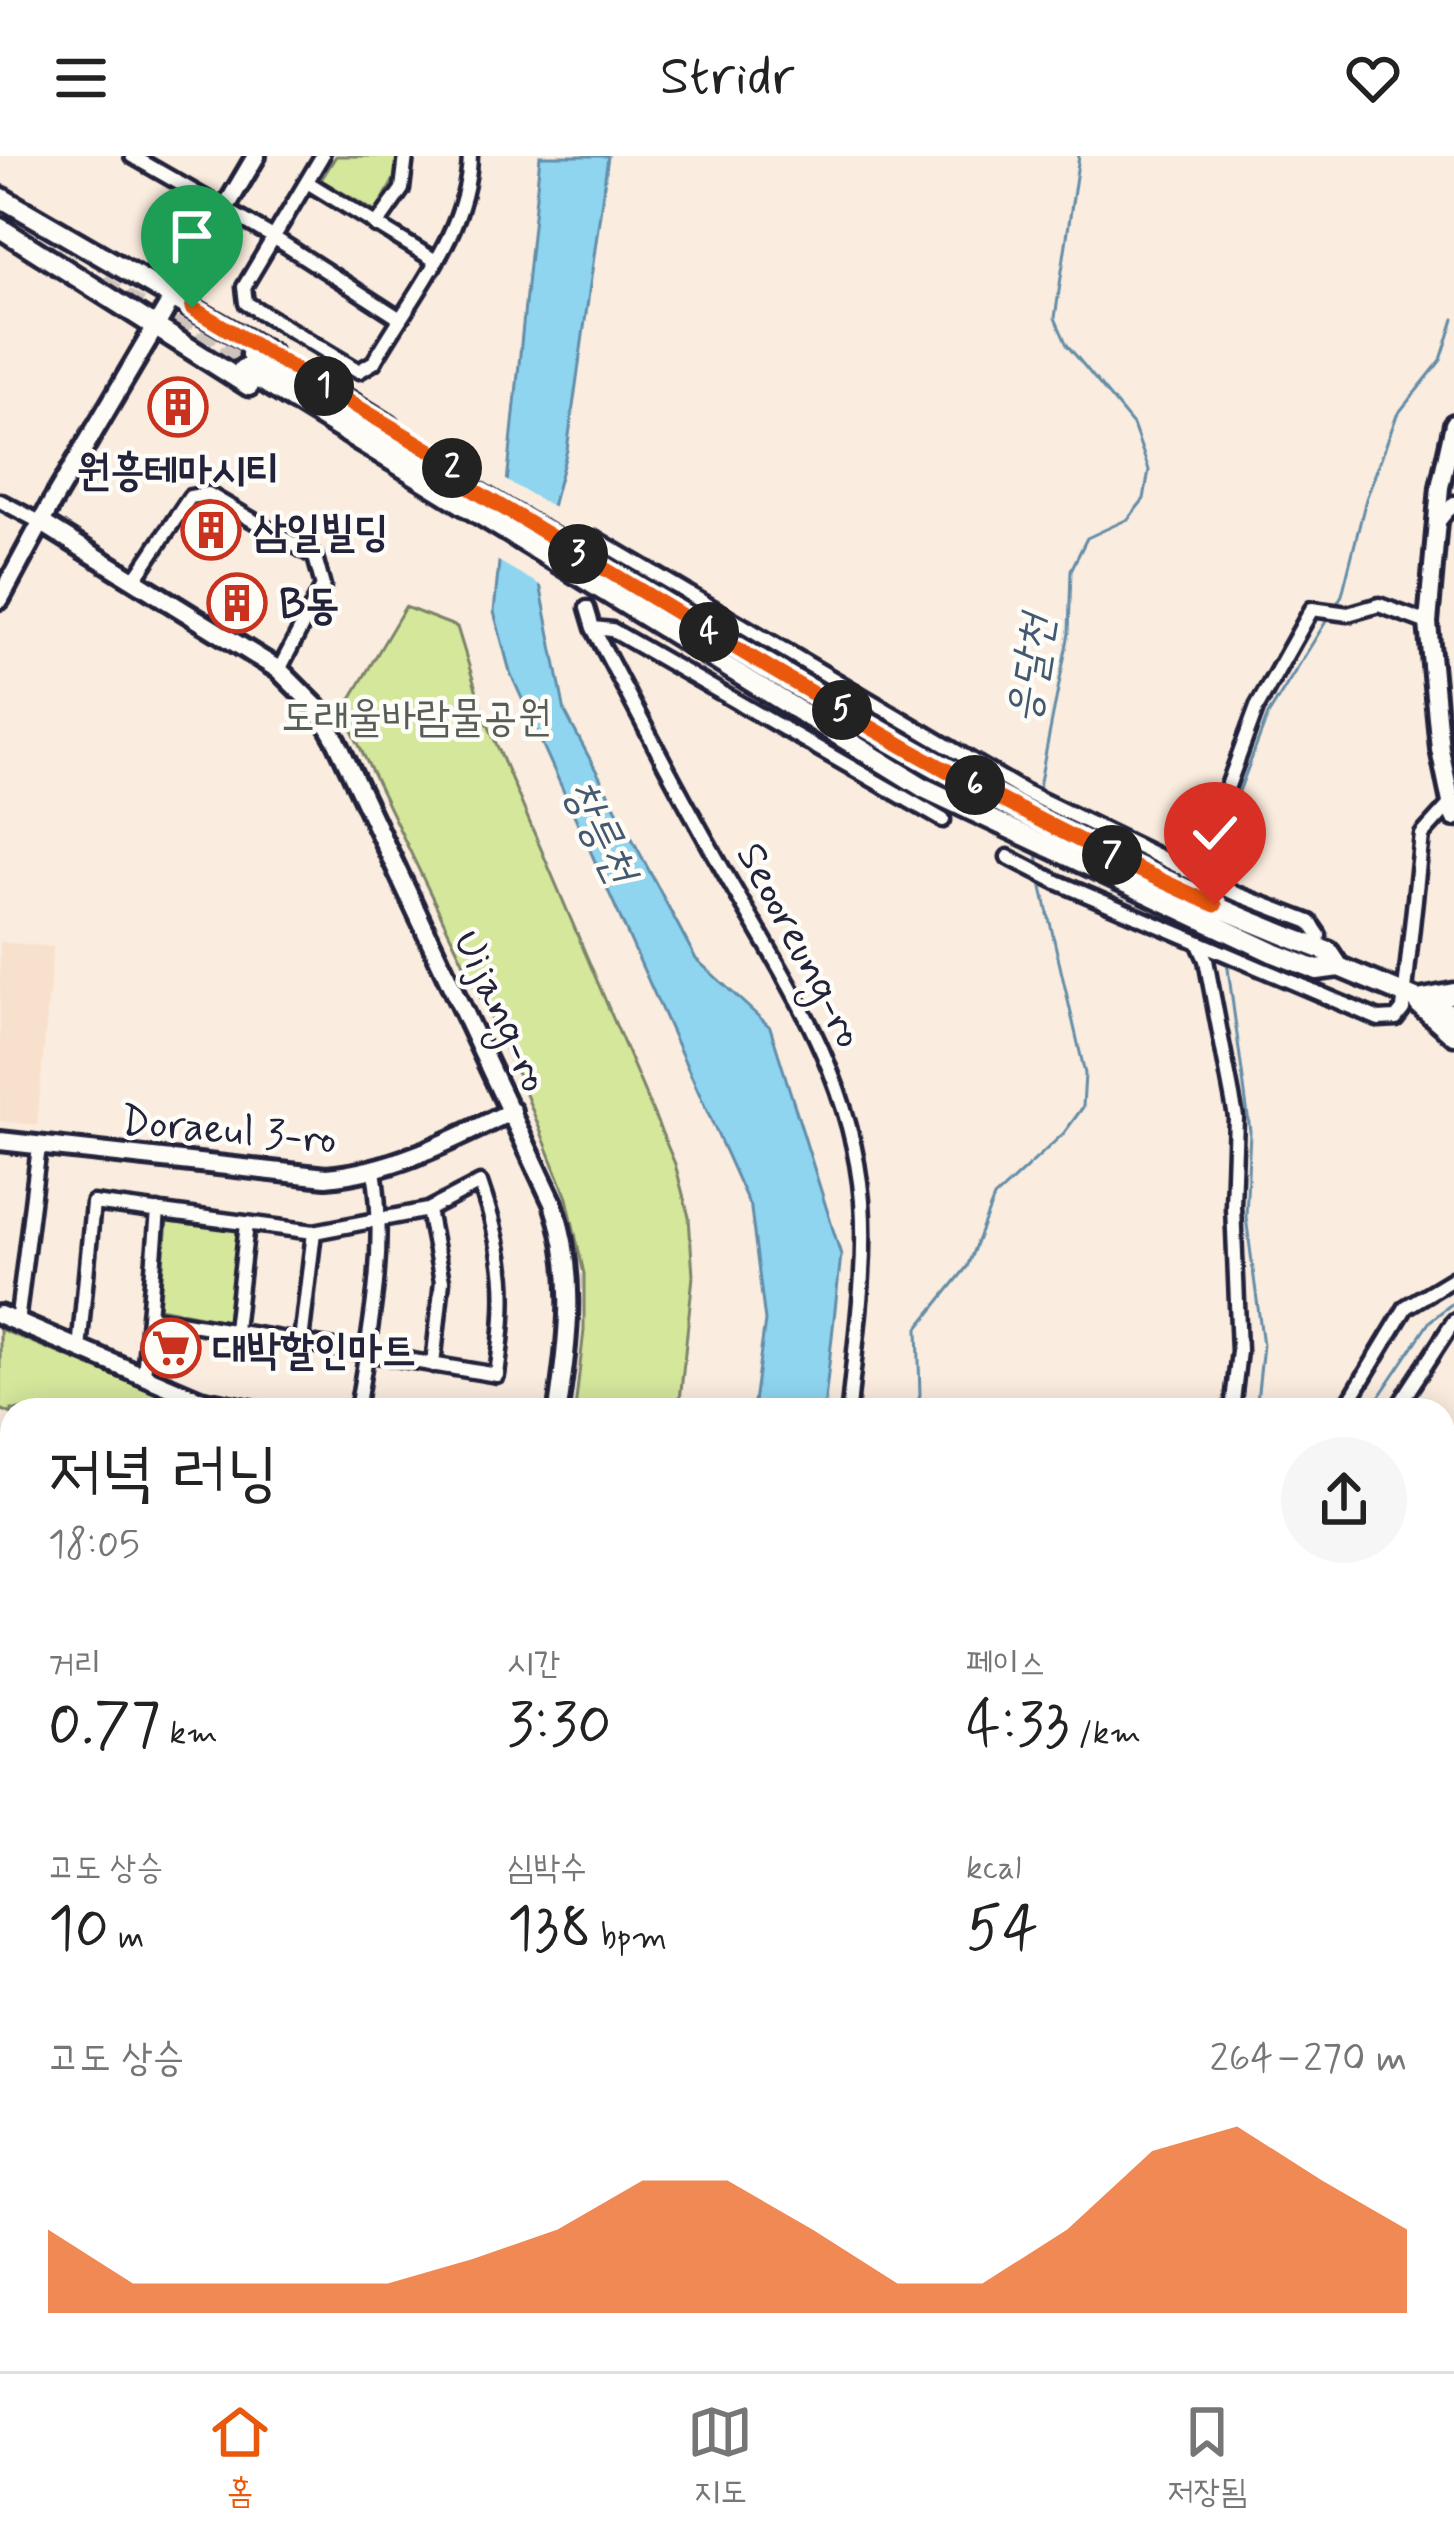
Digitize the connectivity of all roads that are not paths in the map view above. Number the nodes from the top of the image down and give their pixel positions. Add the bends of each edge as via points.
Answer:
1 (132, 156) edge
2 (256, 156) edge
3 (322, 156) edge
4 (406, 156) edge
5 (470, 156) edge
6 (307, 182) junction
7 (0, 197) edge
8 (224, 212) junction
9 (376, 226) junction
10 (0, 229) edge
11 (273, 237) junction
12 (436, 261) junction
13 (163, 313) junction
14 (399, 318) junction
15 (247, 362) tunnel mouth
16 (1454, 424) edge
17 (460, 494) junction
18 (0, 501) edge
19 (1454, 503) edge
20 (42, 523) junction
21 (1436, 525) junction
22 (596, 539) dead end
23 (135, 579) junction
24 (0, 599) edge
25 (587, 608) dead end
26 (1428, 623) junction
27 (593, 628) junction
28 (279, 670) junction
29 (1034, 803) junction
30 (1452, 810) edge
31 (943, 820) dead end
32 (1009, 856) dead end
33 (1209, 882) junction
34 (1212, 914) junction
35 (1238, 926) junction
36 (1198, 942) junction
37 (1318, 947) junction
38 (1339, 967) junction
39 (1454, 993) edge
40 (1410, 998) junction
41 (1454, 1015) edge
42 (1454, 1035) edge
43 (512, 1111) junction
44 (0, 1141) edge
45 (39, 1147) junction
46 (374, 1170) junction
47 (428, 1210) junction
48 (158, 1211) junction
49 (379, 1222) junction
50 (247, 1224) junction
51 (314, 1232) junction
52 (1454, 1278) edge
53 (149, 1317) junction
54 (9, 1319) edge
55 (1454, 1322) edge
56 (235, 1330) junction
57 (301, 1341) junction
58 (80, 1350) junction
59 (366, 1355) junction
60 (433, 1365) junction
61 (144, 1376) junction
62 (195, 1398) edge
63 (359, 1398) edge
64 (560, 1398) edge
65 (850, 1398) edge
66 (1233, 1398) edge
67 (1351, 1398) edge
68 (1404, 1398) edge

1 - 8 street
2 - 8 street
3 - 6 street
4 - 9 street via 402,189
5 - 12 street via 460,218
6 - 9 street
6 - 11 street
7 - 13 main road
8 - 11 street
8 - 13 street
9 - 12 street
10 - 13 main road
11 - 14 street
11 - 14 street via 244,287 246,303 359,370 374,362
12 - 14 street
13 - 17 main road via 350,451 431,497
13 - 17 main road via 448,461
13 - 20 street
15 - 17 main road
16 - 21 street
17 - 29 main road via 754,660
17 - 34 main road via 576,577 926,789
18 - 20 street, Uijang-ro
19 - 21 street
20 - 23 street, Uijang-ro
20 - 24 street
21 - 26 street
22 - 29 street
23 - 28 street, Uijang-ro
23 - 28 street via 190,497 208,494 315,557 323,586
25 - 27 street, Seooreung-ro
26 - 30 street
26 - 33 street via 1379,605 1348,614 1312,609 1257,707 1214,824
27 - 31 street via 612,630
27 - 65 street, Seooreung-ro via 808,1014 845,1113 862,1201
28 - 43 street, Uijang-ro via 337,742
29 - 33 street
29 - 34 main road via 1056,827
30 - 40 street via 1422,835
32 - 36 street
33 - 37 street via 1310,922
34 - 35 main road
35 - 37 main road
35 - 38 main road via 1317,970
36 - 40 street via 1379,1019 1396,1018
36 - 66 street via 1236,1117
37 - 38 main road
38 - 40 main road
39 - 40 main road
40 - 41 main road
40 - 42 main road
43 - 46 street, Doraeul 3-ro
43 - 64 street, Uijang-ro via 567,1251 570,1325
44 - 45 street, Doraeul 3-ro
45 - 46 street, Doraeul 3-ro via 301,1177
45 - 54 street
46 - 49 street
47 - 49 street
47 - 60 street via 442,1281
47 - 60 street via 480,1183 500,1239 505,1289 497,1375
48 - 50 street
48 - 53 street
48 - 58 street via 93,1203
49 - 51 street
49 - 59 street
50 - 51 street
50 - 56 street
51 - 57 street
52 - 67 street via 1406,1307
53 - 56 street
53 - 61 street
54 - 58 street
55 - 68 street
56 - 57 street
57 - 59 street
58 - 61 street
59 - 60 street
59 - 63 street
61 - 62 street

